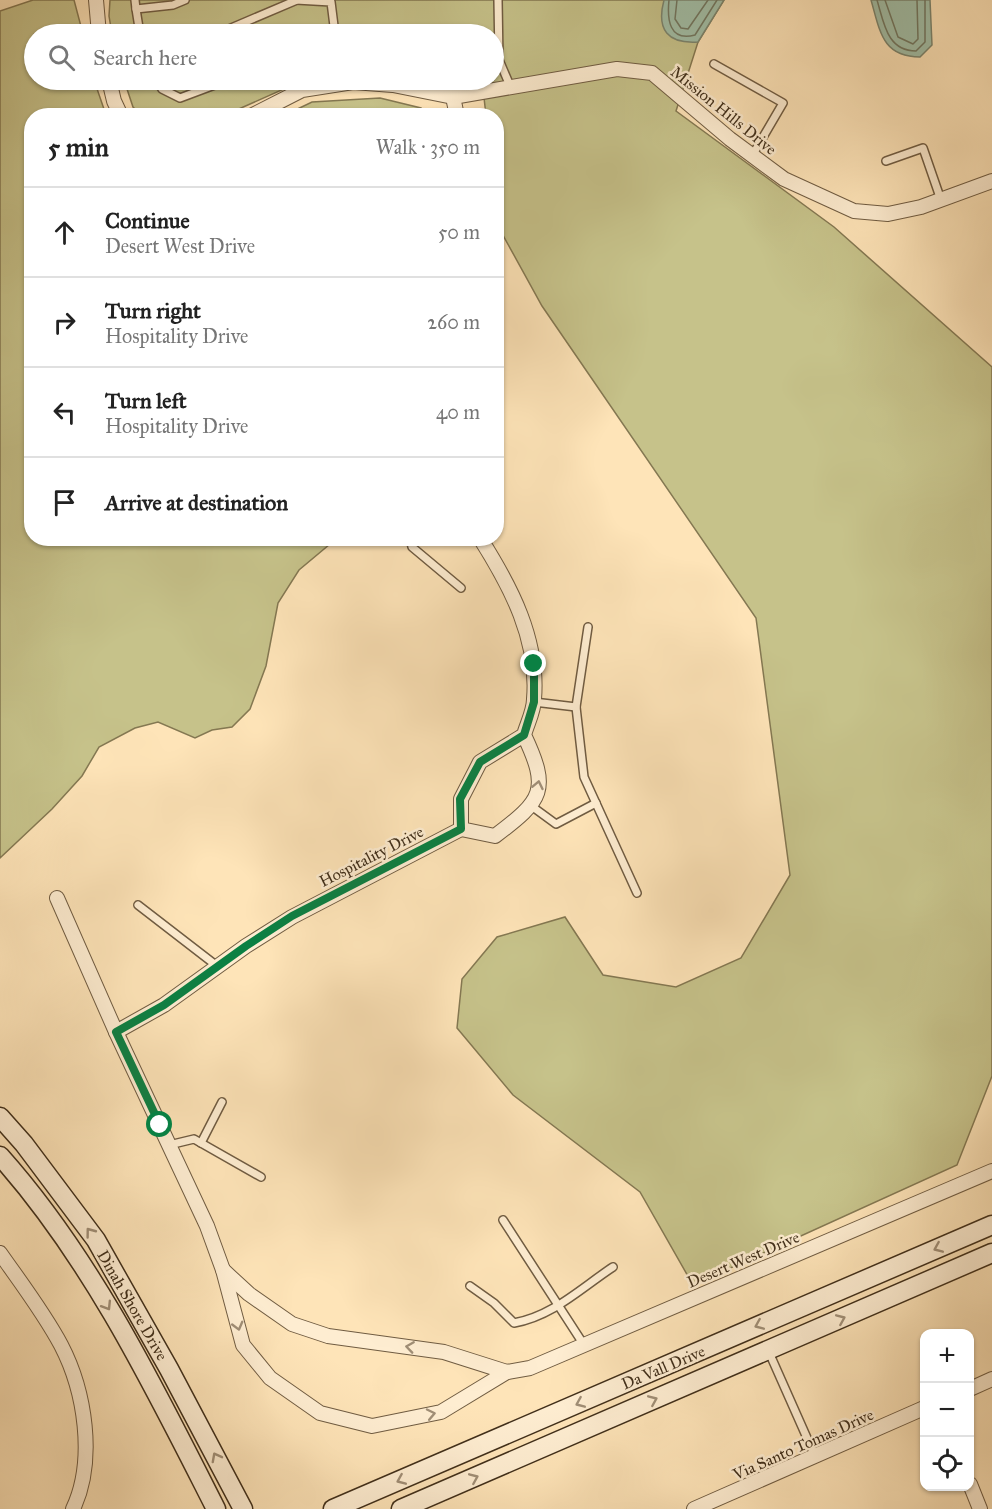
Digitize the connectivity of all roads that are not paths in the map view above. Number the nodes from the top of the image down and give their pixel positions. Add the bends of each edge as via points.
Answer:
1 (96, 0) edge
2 (135, 0) edge
3 (185, 0) edge
4 (296, 0) edge
5 (498, 0) edge
6 (136, 9) junction
7 (98, 24) edge
8 (138, 24) edge
9 (240, 24) edge
10 (334, 24) edge
11 (498, 24) edge
12 (714, 64) dead end
13 (504, 71) edge
14 (512, 89) junction
15 (111, 90) edge
16 (164, 90) edge
17 (201, 90) edge
18 (302, 90) edge
19 (418, 90) edge
20 (453, 97) junction
21 (117, 108) edge
22 (267, 108) edge
23 (455, 108) edge
24 (752, 156) junction
25 (886, 161) dead end
26 (992, 181) edge
27 (940, 200) junction
28 (412, 546) edge
29 (484, 546) edge
30 (461, 588) dead end
31 (588, 627) dead end
32 (534, 702) junction
33 (576, 707) junction
34 (524, 735) junction
35 (596, 803) junction
36 (530, 805) junction
37 (461, 829) junction
38 (637, 893) dead end
39 (57, 898) dead end
40 (138, 905) dead end
41 (218, 966) junction
42 (116, 1032) junction
43 (222, 1102) dead end
44 (0, 1117) edge
45 (201, 1143) junction
46 (170, 1145) junction
47 (0, 1156) edge
48 (992, 1171) edge
49 (261, 1177) dead end
50 (503, 1220) dead end
51 (992, 1225) edge
52 (0, 1253) edge
53 (992, 1253) edge
54 (613, 1267) dead end
55 (223, 1270) junction
56 (470, 1287) dead end
57 (560, 1305) junction
58 (584, 1344) junction
59 (768, 1350) junction
60 (507, 1372) junction
61 (992, 1379) edge
62 (974, 1387) edge
63 (920, 1410) edge
64 (815, 1456) junction
65 (972, 1491) edge
66 (74, 1509) edge
67 (216, 1509) edge
68 (243, 1509) edge
69 (333, 1509) edge
70 (400, 1509) edge
71 (694, 1509) edge
72 (980, 1509) edge

1 - 7 street
2 - 6 lane
3 - 6 lane
4 - 9 lane
4 - 10 lane via 331,2
5 - 11 lane
6 - 8 lane
12 - 24 lane via 783,103
13 - 14 lane
14 - 20 street, Mission Hills Drive
14 - 24 street, Mission Hills Drive via 617,69 652,73
15 - 21 street
16 - 17 lane via 180,98
18 - 22 street, Mission Hills Drive
19 - 20 street, Mission Hills Drive
20 - 23 street
24 - 27 street, Mission Hills Drive via 784,179 854,211 888,214
25 - 27 lane via 923,148
26 - 27 street, Mission Hills Drive
28 - 30 lane
29 - 32 street via 519,608 534,664
31 - 33 lane
32 - 33 lane
32 - 34 street
33 - 35 lane via 584,777
36 -> 34 street via 541,777
34 - 37 street via 480,762 460,799
35 - 36 lane via 556,824
35 - 38 lane
36 - 37 street via 525,814 495,836
37 - 41 street, Hospitality Drive via 292,916
39 - 42 street, Desert West Drive
40 - 41 lane
41 - 42 street, Hospitality Drive via 164,1005
42 - 46 street, Desert West Drive
43 - 45 lane
68 -> 44 main road, Dinah Shore Drive via 96,1240
45 - 46 lane via 194,1139
45 - 49 lane
46 - 55 street, Desert West Drive
47 -> 67 main road, Dinah Shore Drive via 65,1241 122,1331
48 - 58 street, Desert West Drive
50 - 57 lane
51 -> 69 main road, Da Vall Drive
52 - 66 street via 61,1345 76,1384 85,1448
59 -> 53 main road, Da Vall Drive
54 - 57 lane
60 -> 55 street, Desert West Drive via 444,1352 328,1336 292,1324
55 -> 60 street, Desert West Drive via 243,1345 270,1378 320,1413 372,1426 441,1412
56 - 57 lane via 514,1323 534,1319
57 - 58 lane
58 - 60 street, Desert West Drive via 531,1368
59 - 64 lane
70 -> 59 main road, Da Vall Drive
61 - 62 street
63 - 64 street, Via Santo Tomas Drive
64 - 71 street, Via Santo Tomas Drive
65 - 72 street

